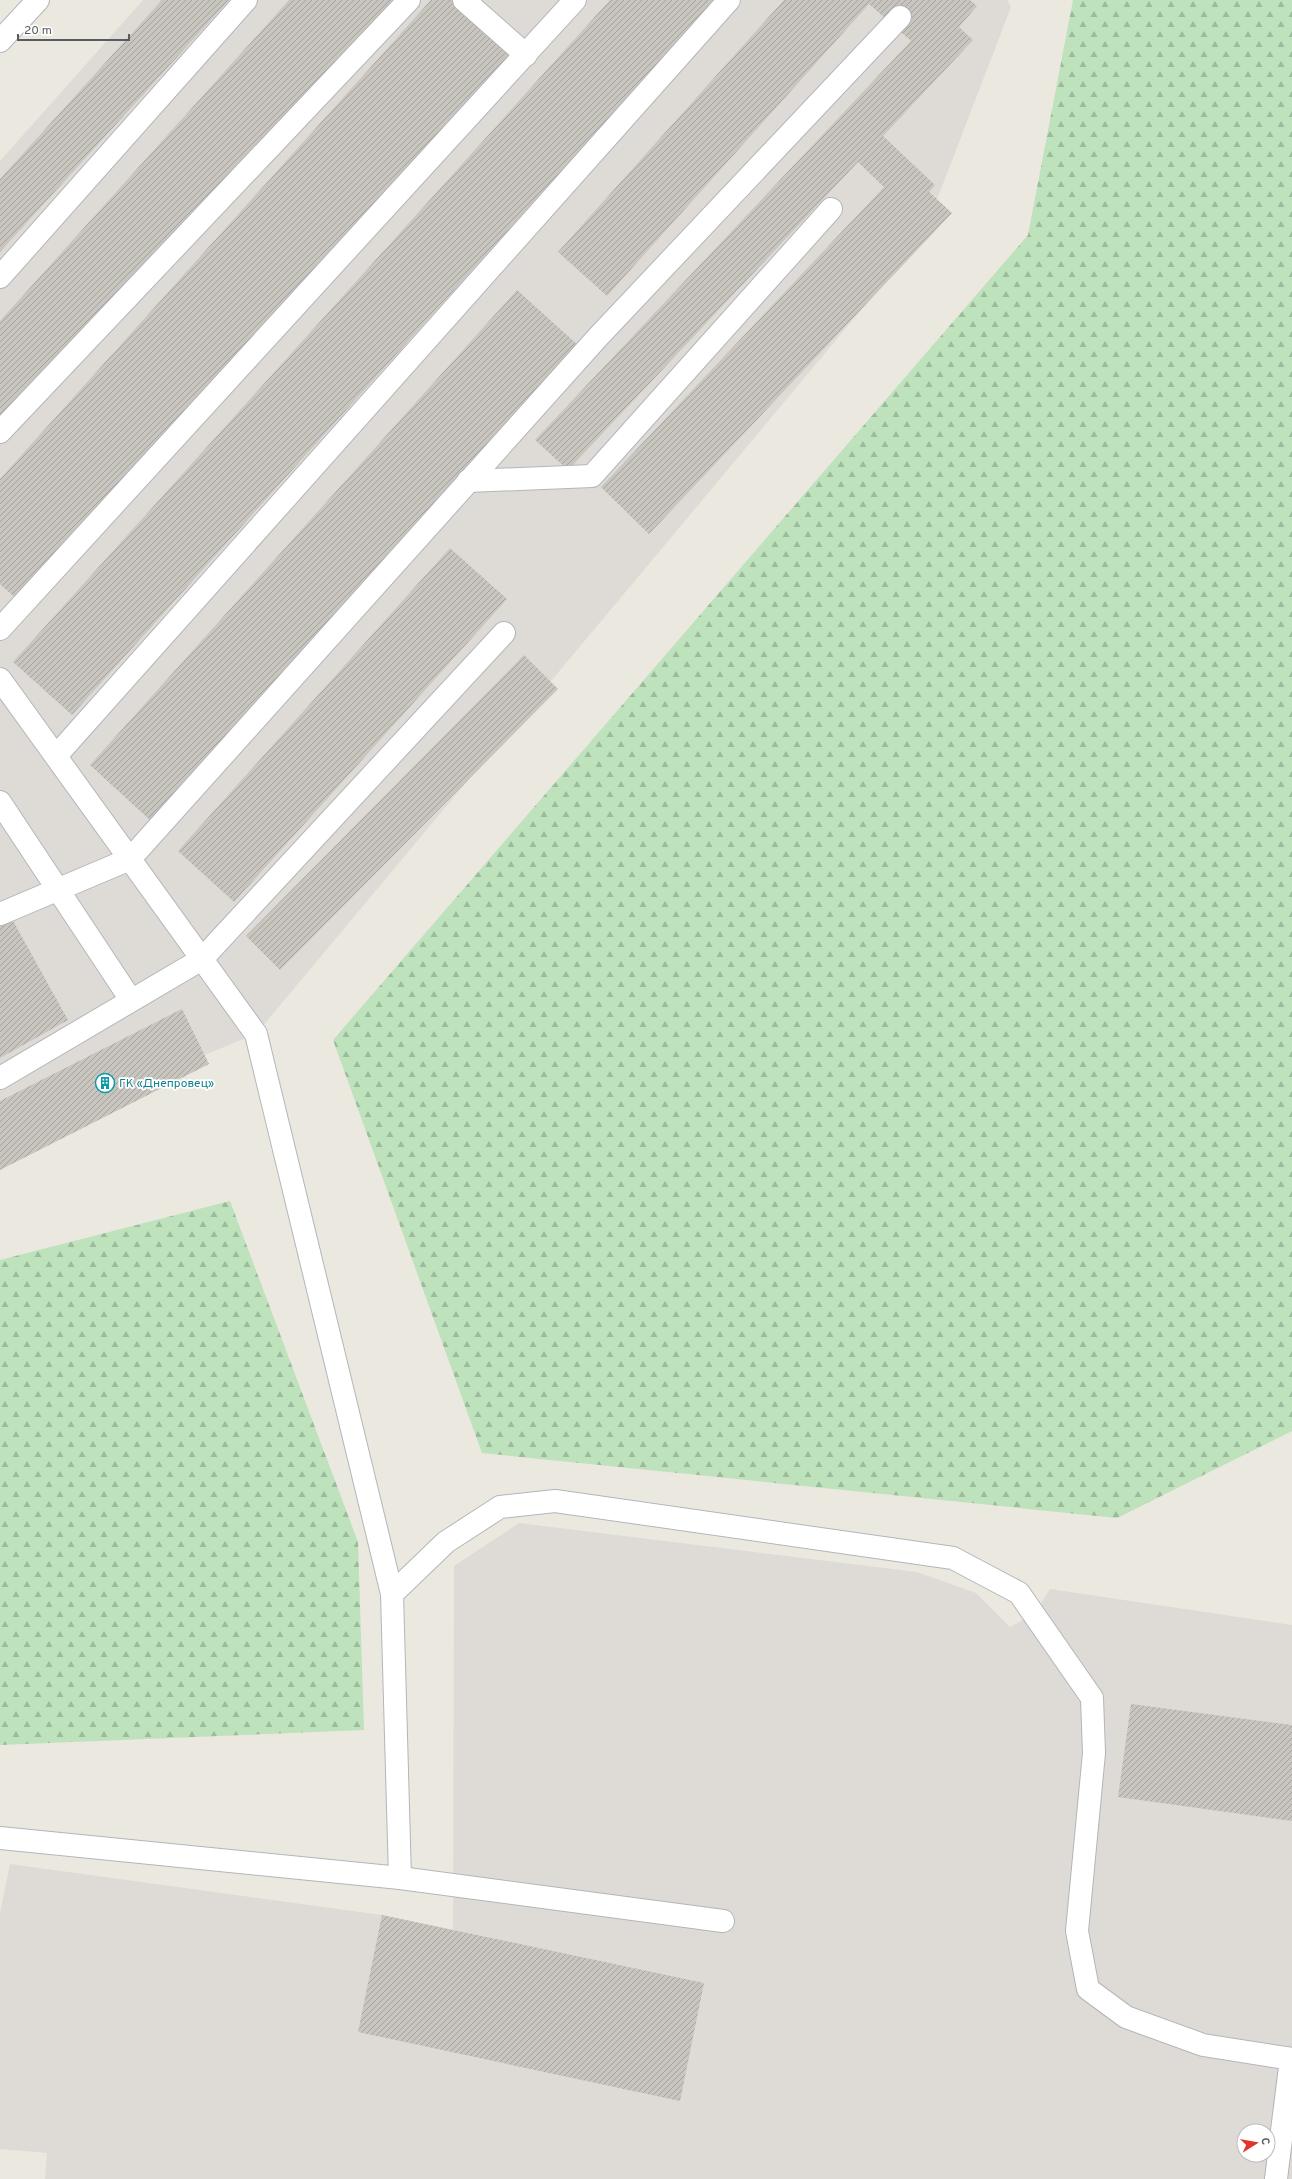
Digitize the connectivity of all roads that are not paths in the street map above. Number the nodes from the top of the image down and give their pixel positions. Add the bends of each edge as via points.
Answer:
1 (38, 0) edge
2 (246, 0) edge
3 (409, 0) edge
4 (464, 0) edge
5 (575, 0) edge
6 (729, 0) edge
7 (900, 16) dead end
8 (0, 41) edge
9 (526, 55) junction
10 (831, 209) dead end
11 (0, 277) edge
12 (0, 432) edge
13 (468, 482) junction
14 (0, 629) edge
15 (504, 633) dead end
16 (0, 679) edge
17 (56, 756) junction
18 (0, 802) edge
19 (130, 859) junction
20 (57, 889) junction
21 (0, 914) edge
22 (202, 959) junction
23 (131, 1000) junction
24 (0, 1078) edge
25 (392, 1594) junction
26 (0, 1838) edge
27 (400, 1878) junction
28 (723, 1920) dead end
29 (1292, 2059) edge
30 (1276, 2179) edge

1 - 8 street
2 - 11 street
3 - 12 street
4 - 9 street
5 - 9 street
6 - 17 street
7 - 13 street via 598,337
9 - 14 street
10 - 13 street via 592,476
13 - 19 street
15 - 22 street
16 - 17 street
17 - 19 street
18 - 20 street
19 - 20 street
19 - 22 street
20 - 21 street
20 - 23 street
22 - 23 street
22 - 25 street via 256,1034
23 - 24 street
25 - 27 street
25 - 29 street via 446,1542 500,1507 554,1501 946,1557 960,1562 1019,1593 1092,1698 1094,1753 1077,1931 1088,1988 1126,2017 1203,2045
26 - 27 street
27 - 28 street
29 - 30 street

